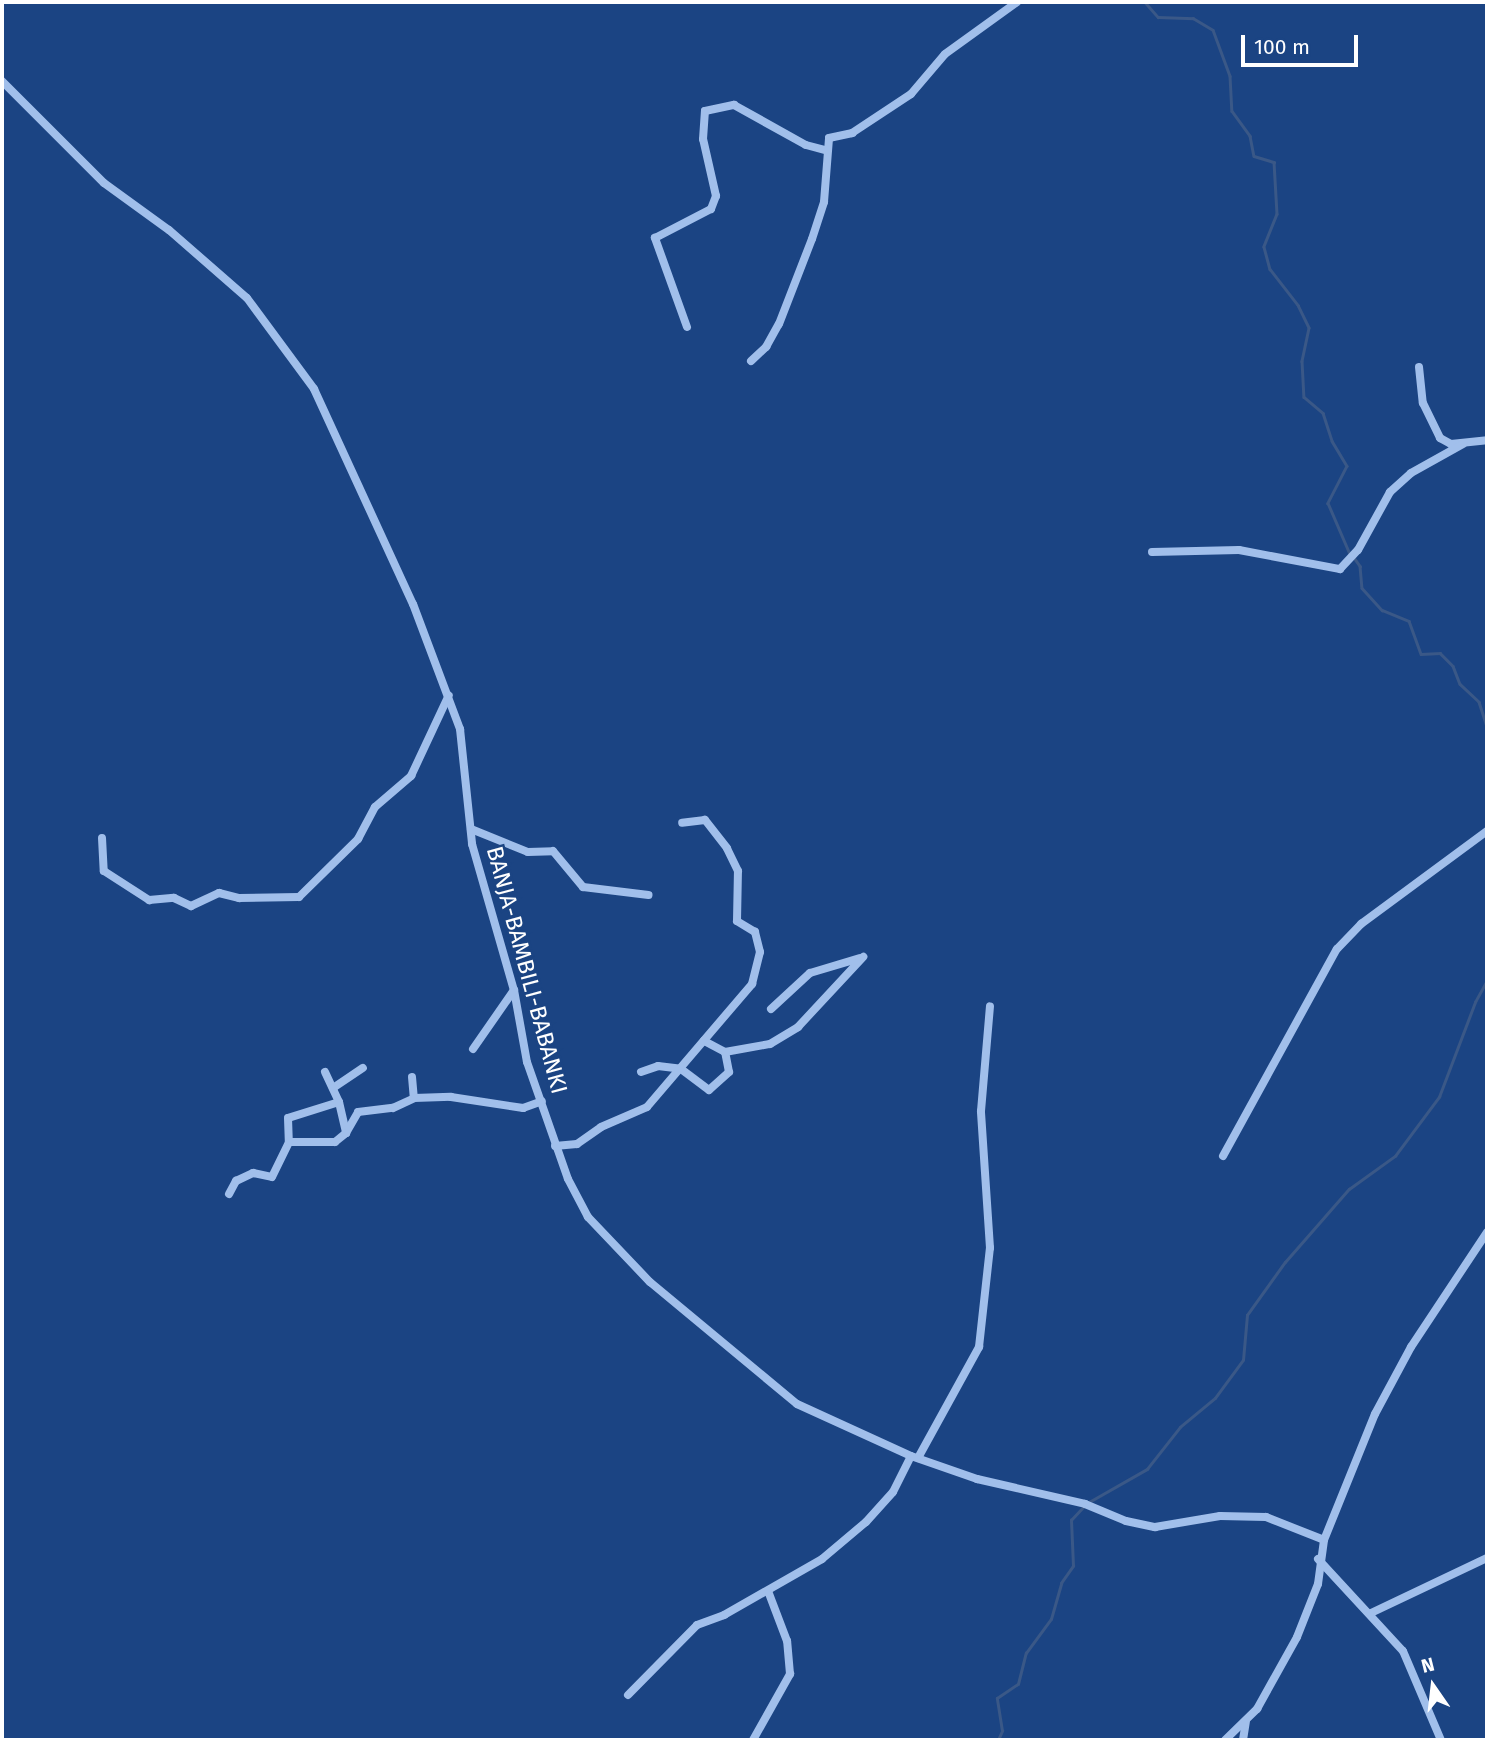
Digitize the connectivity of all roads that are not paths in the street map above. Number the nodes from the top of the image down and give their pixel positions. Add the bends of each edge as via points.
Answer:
1 (1017, 2) edge
2 (2, 81) edge
3 (825, 150) junction
4 (687, 327) dead end
5 (751, 361) dead end
6 (1419, 367) dead end
7 (1487, 440) edge
8 (1463, 444) junction
9 (1152, 552) dead end
10 (449, 695) junction
11 (682, 823) dead end
12 (471, 829) junction
13 (1487, 831) edge
14 (102, 838) dead end
15 (649, 895) dead end
16 (514, 990) junction
17 (990, 1006) dead end
18 (771, 1009) dead end
19 (704, 1041) junction
20 (473, 1049) dead end
21 (725, 1052) junction
22 (363, 1068) dead end
23 (681, 1069) junction
24 (325, 1072) dead end
25 (641, 1072) dead end
26 (412, 1077) dead end
27 (333, 1088) junction
28 (414, 1098) junction
29 (339, 1101) junction
30 (542, 1101) junction
31 (346, 1133) junction
32 (289, 1142) junction
33 (555, 1146) junction
34 (1223, 1156) dead end
35 (229, 1194) dead end
36 (1487, 1232) edge
37 (914, 1457) junction
38 (1324, 1540) junction
39 (1487, 1558) edge
40 (1318, 1559) junction
41 (768, 1591) junction
42 (1371, 1613) junction
43 (628, 1695) dead end
44 (1257, 1709) junction
45 (753, 1740) edge
46 (1225, 1740) edge
47 (1243, 1740) edge
48 (1441, 1740) edge

1 - 3 street via 945,54 911,94 852,133 829,138
2 - 10 street, BANJA-BAMBILI-BABANKI via 104,183 169,230 247,298 286,350 314,389 364,494
3 - 4 street via 806,145 734,105 705,111 703,139 716,196 711,209 655,238
3 - 5 street via 824,202 812,239 797,267 779,324 766,347
6 - 8 street via 1431,426 1440,438
7 - 8 street
8 - 9 street via 1410,473 1390,492 1358,550 1340,569 1239,550
10 - 12 street, BANJA-BAMBILI-BABANKI via 467,765
10 - 14 street via 411,776 375,807 358,839 299,897 239,898 219,893 191,906 174,898 149,900 104,871
11 - 19 street via 705,820 727,848 738,871 737,920 755,932 760,952 752,984
12 - 15 street via 528,852 552,851 583,887
12 - 16 street, BANJA-BAMBILI-BABANKI
13 - 34 street via 1361,924 1337,949
16 - 20 street
16 - 30 street, BANJA-BAMBILI-BABANKI via 527,1062
17 - 37 street via 981,1111 990,1248 979,1347
18 - 21 street via 810,973 863,957 798,1027 770,1044
19 - 21 street
19 - 23 street
21 - 23 street via 729,1072 709,1090
22 - 27 street
23 - 25 street via 658,1066
23 - 33 street via 647,1107 601,1127 577,1144
24 - 27 street
26 - 28 street
27 - 29 street
28 - 30 street via 451,1097 523,1108
28 - 31 street via 393,1108 358,1112
29 - 31 street
29 - 32 street via 288,1118
30 - 33 street, BANJA-BAMBILI-BABANKI
31 - 32 street via 334,1142
32 - 35 street via 272,1177 253,1173 236,1181
33 - 37 street, BANJA-BAMBILI-BABANKI via 588,1217 650,1282 797,1404
36 - 38 street via 1411,1347 1374,1414
37 - 38 street, BANJA-BAMBILI-BABANKI via 977,1479 1085,1504 1155,1527 1220,1516 1266,1517
37 - 41 street via 893,1492 866,1522 822,1559
38 - 40 street
39 - 42 street
40 - 42 street
40 - 44 street via 1318,1584 1297,1637
41 - 43 street via 697,1625
41 - 45 street via 787,1641 790,1674
42 - 48 street via 1403,1651
44 - 46 street
44 - 47 street via 1244,1725

